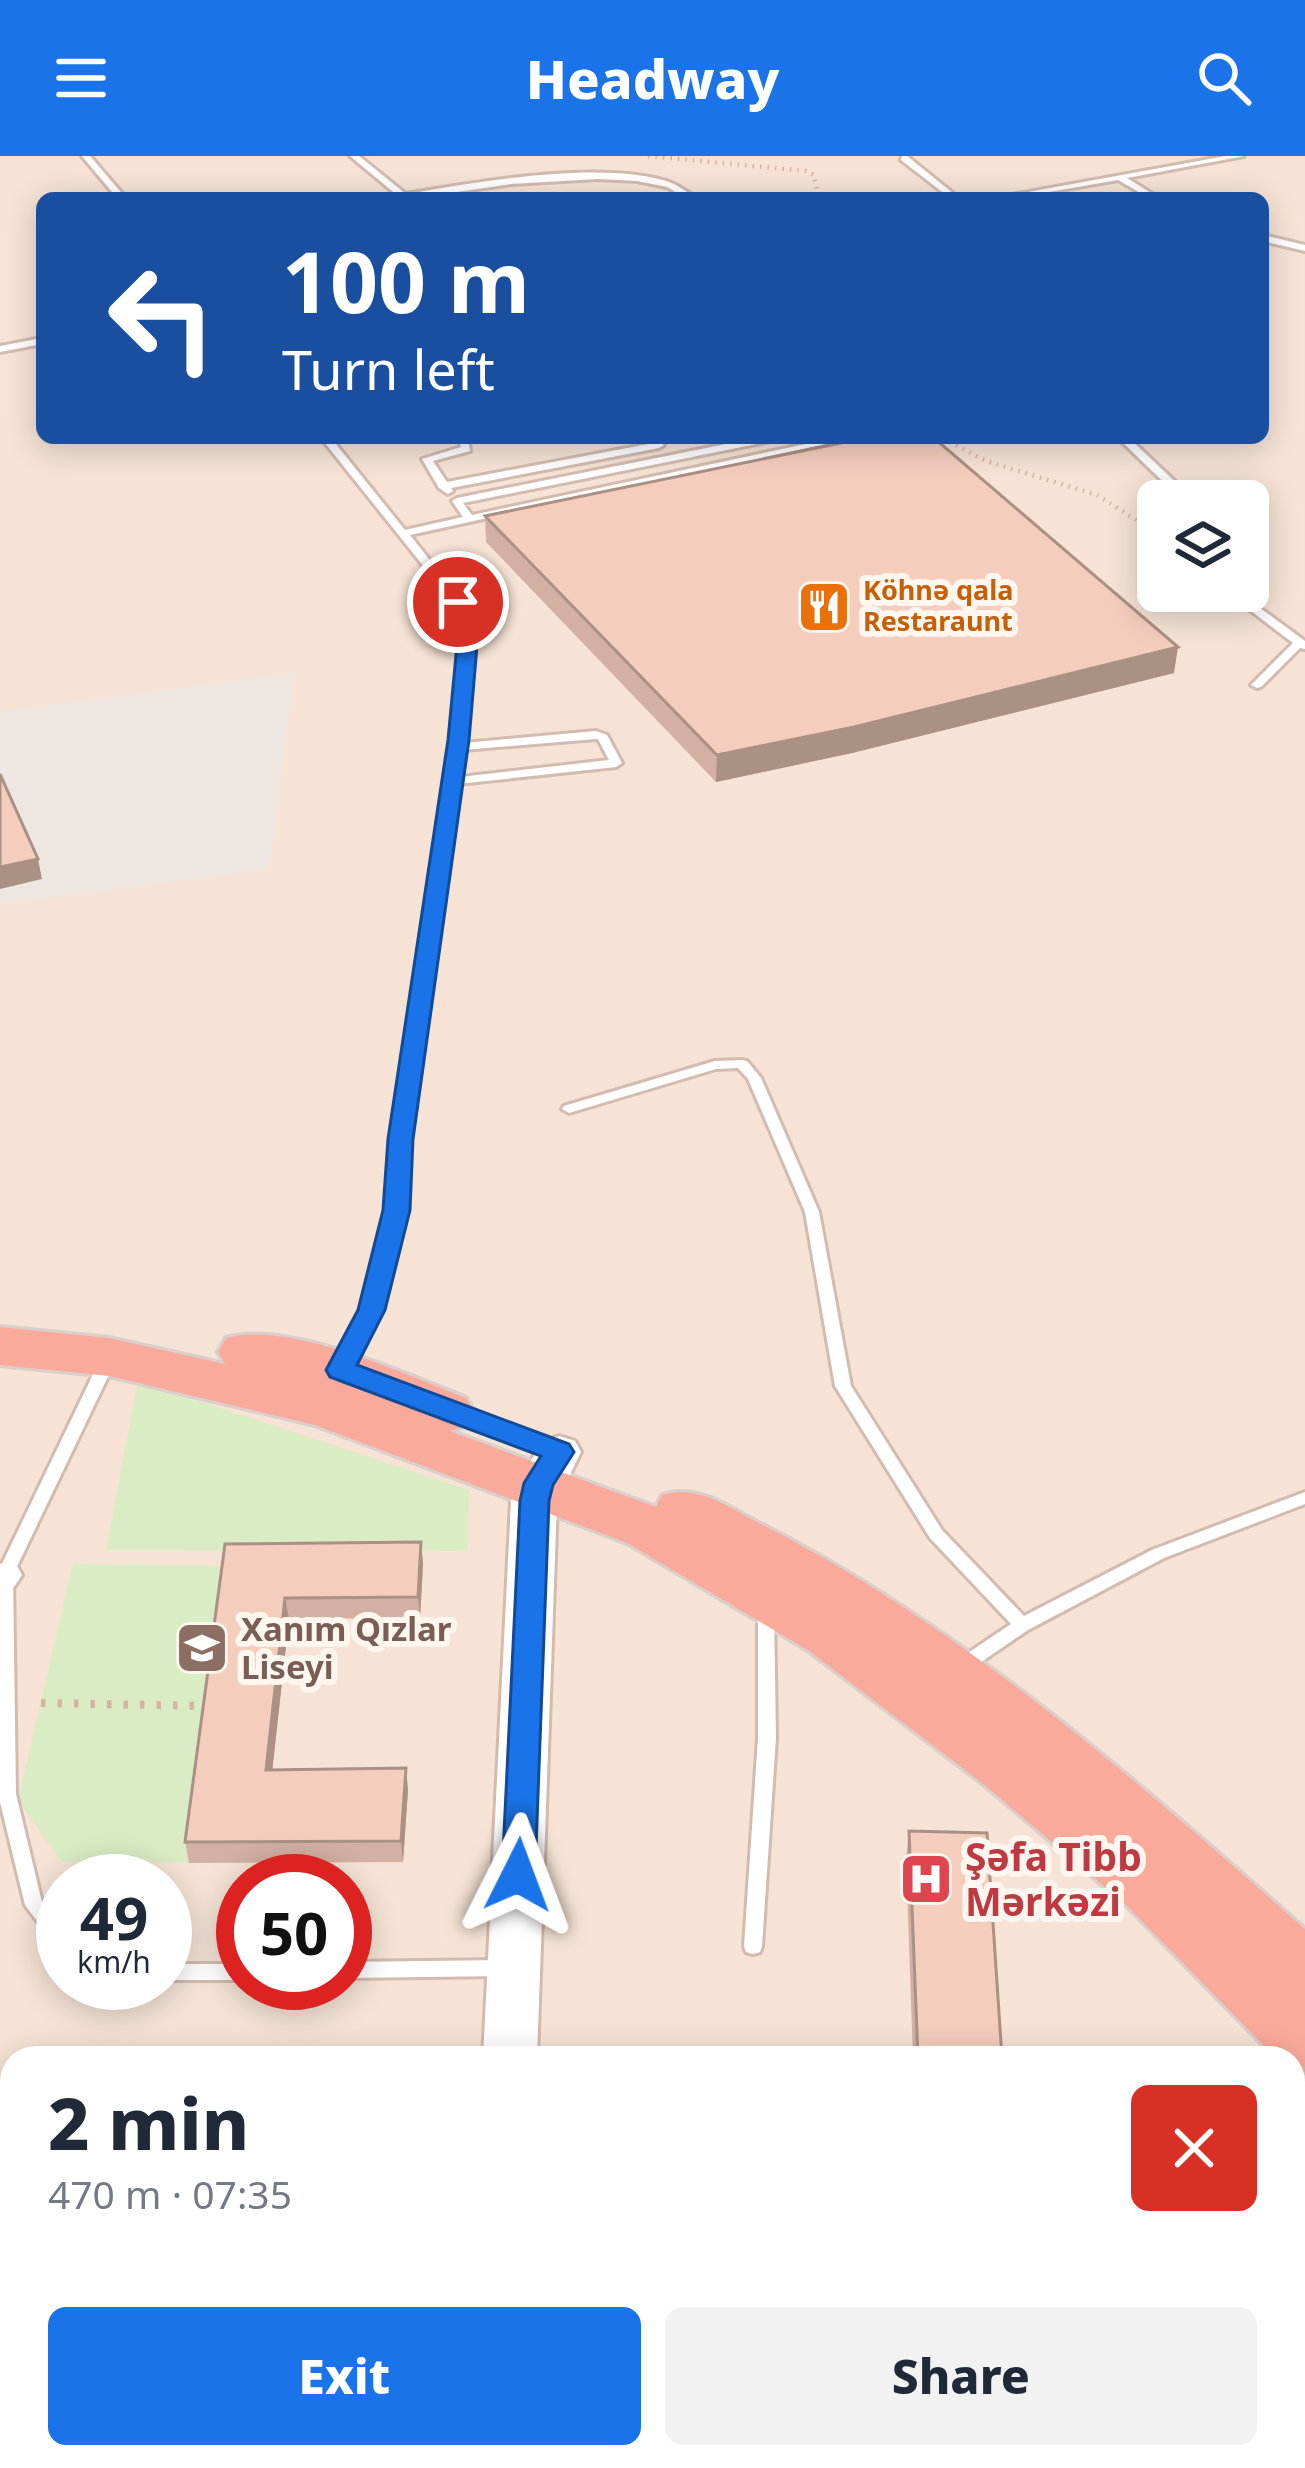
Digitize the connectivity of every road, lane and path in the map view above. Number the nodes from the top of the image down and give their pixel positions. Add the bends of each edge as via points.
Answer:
1 (86, 156) edge
2 (354, 156) edge
3 (648, 156) edge
4 (1240, 156) edge
5 (904, 158) edge
6 (1119, 177) junction
7 (117, 192) edge
8 (396, 192) edge
9 (438, 192) edge
10 (686, 192) edge
11 (817, 192) edge
12 (947, 192) edge
13 (1037, 192) edge
14 (1145, 192) edge
15 (1269, 239) edge
16 (1305, 248) edge
17 (36, 341) edge
18 (0, 349) edge
19 (331, 444) edge
20 (465, 444) edge
21 (741, 444) edge
22 (824, 444) edge
23 (955, 444) edge
24 (1130, 444) edge
25 (659, 445) dead end
26 (1172, 480) edge
27 (443, 486) junction
28 (457, 501) junction
29 (469, 518) junction
30 (1137, 521) edge
31 (404, 533) junction
32 (1258, 612) edge
33 (1302, 645) edge
34 (1257, 686) dead end
35 (458, 747) junction
36 (453, 781) junction
37 (569, 1109) dead end
38 (0, 1316) edge
39 (0, 1346) edge
40 (109, 1357) junction
41 (340, 1370) junction
42 (549, 1467) junction
43 (1305, 1498) edge
44 (3, 1578) edge
45 (766, 1595) junction
46 (1022, 1625) junction
47 (952, 1673) junction
48 (41, 1702) dead end
49 (209, 1706) edge
50 (36, 1908) edge
51 (753, 1946) dead end
52 (514, 1968) junction
53 (372, 1970) edge
54 (1305, 1972) edge
55 (1305, 2041) edge
56 (511, 2046) edge

1 - 7 lane
2 - 8 lane
3 - 11 path via 806,171
4 - 6 lane
5 - 12 lane
6 - 13 lane
6 - 14 lane
9 - 10 lane via 599,164 655,171
15 - 16 lane
17 - 18 lane
19 - 31 lane
20 - 27 lane via 427,459
21 - 28 lane
22 - 29 lane
23 - 30 path via 1097,495
24 - 26 lane
25 - 27 lane
27 - 28 lane
28 - 29 lane
29 - 31 lane
31 - 35 lane via 458,602 468,634
32 - 33 lane
33 - 34 lane
35 - 36 lane
35 - 36 lane via 596,735 616,763
36 - 41 lane via 392,1238 372,1310
37 - 46 lane via 742,1064 812,1212 843,1386 936,1534
38 - 41 highway via 105,1325
39 - 40 highway
40 - 42 highway
40 - 44 lane
41 - 42 highway
42 - 45 highway
42 - 47 highway via 767,1550
42 - 52 main road via 533,1525
43 - 46 lane via 1158,1554
44 - 50 lane via 7,1794
45 - 51 lane via 767,1738
45 - 55 highway via 1004,1765 1150,1886
46 - 47 lane
47 - 54 highway via 1147,1829
48 - 49 path
52 - 53 lane
52 - 56 main road

